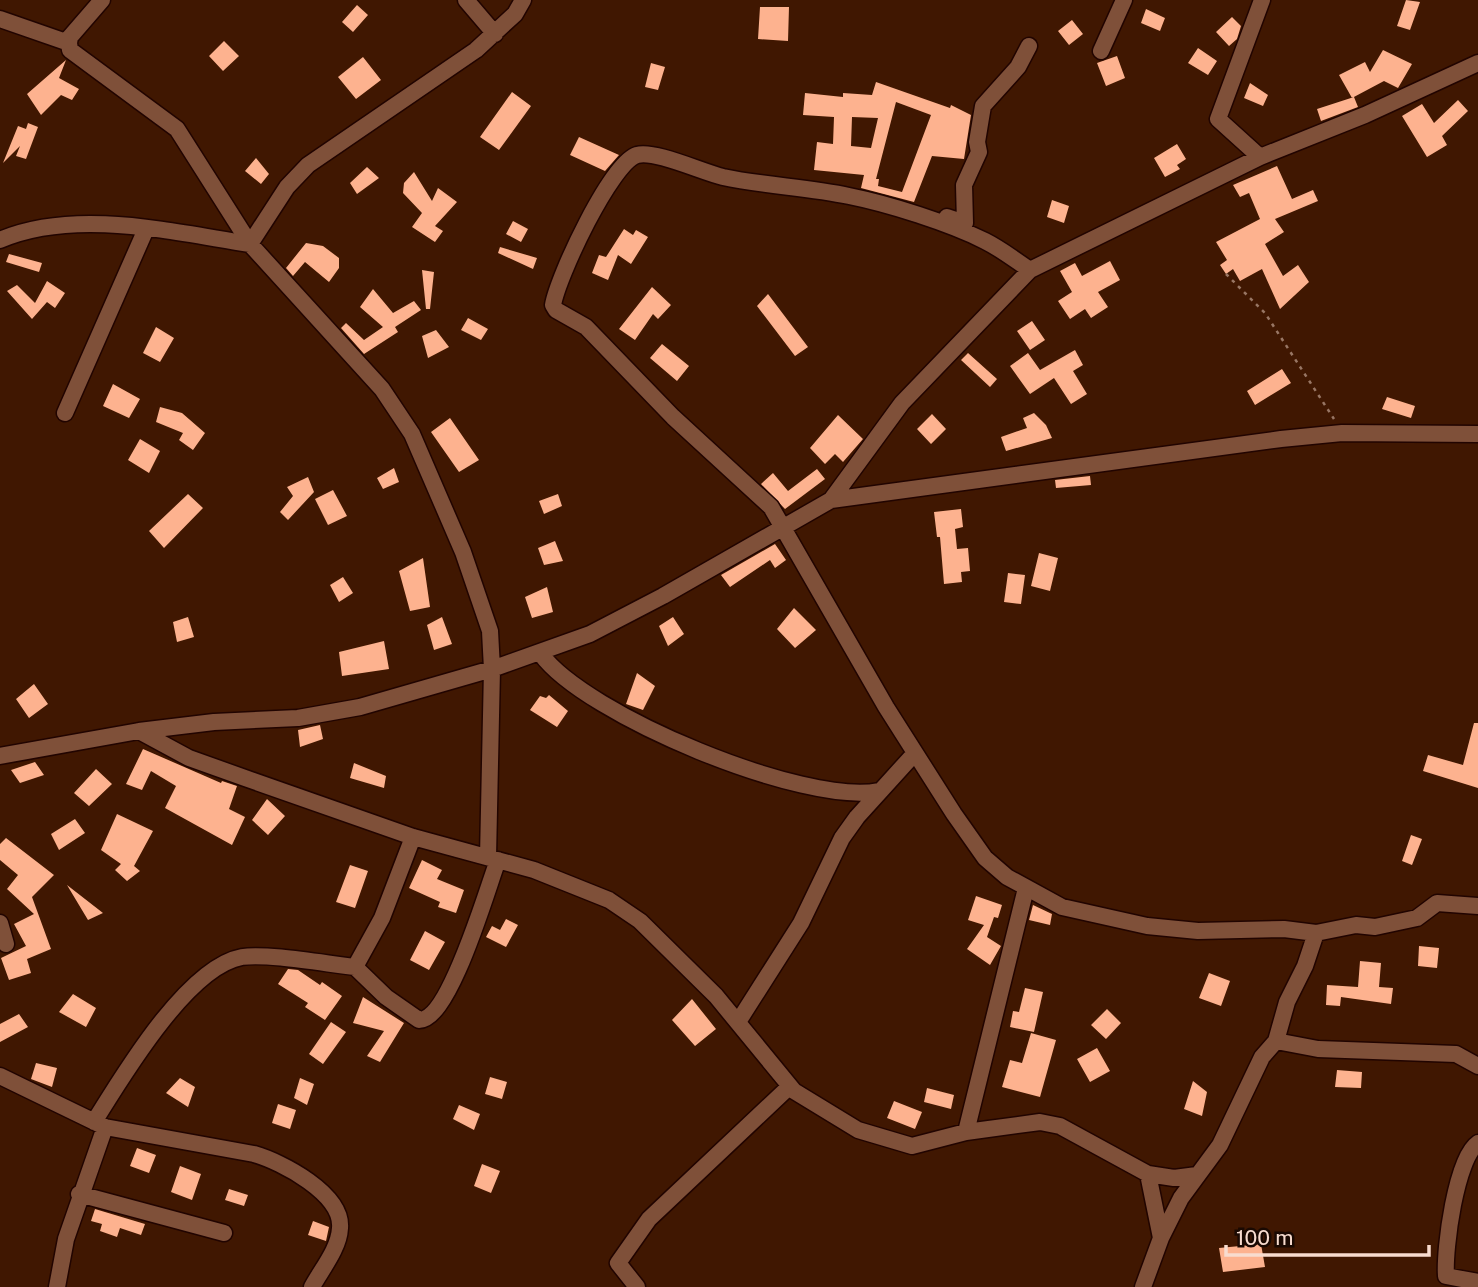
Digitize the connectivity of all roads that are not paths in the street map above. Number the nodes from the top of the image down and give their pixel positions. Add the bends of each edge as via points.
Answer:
1 (102, 0) edge
2 (466, 0) edge
3 (523, 0) edge
4 (1124, 0) edge
5 (1262, 0) edge
6 (0, 19) edge
7 (495, 34) junction
8 (69, 43) junction
9 (1029, 46) dead end
10 (1101, 51) dead end
11 (1478, 63) edge
12 (1260, 157) junction
13 (928, 220) junction
14 (146, 229) junction
15 (0, 240) edge
16 (250, 244) junction
17 (1030, 270) junction
18 (65, 413) dead end
19 (1478, 434) edge
20 (831, 500) junction
21 (784, 525) junction
22 (541, 654) junction
23 (492, 669) junction
24 (139, 731) junction
25 (915, 753) junction
26 (0, 756) edge
27 (879, 791) junction
28 (413, 837) junction
29 (493, 858) junction
30 (1026, 888) junction
31 (1478, 906) edge
32 (0, 923) edge
33 (1316, 933) junction
34 (6, 944) dead end
35 (355, 967) junction
36 (738, 1021) junction
37 (1276, 1041) junction
38 (1478, 1066) edge
39 (0, 1076) edge
40 (789, 1087) junction
41 (99, 1125) junction
42 (966, 1132) junction
43 (1478, 1143) edge
44 (1148, 1174) junction
45 (1197, 1175) junction
46 (79, 1194) junction
47 (224, 1233) dead end
48 (1161, 1238) junction
49 (1478, 1282) edge
50 (314, 1286) edge
51 (57, 1287) edge
52 (637, 1287) edge
53 (1143, 1287) edge

1 - 8 street via 69,37
2 - 7 street
3 - 7 street
4 - 10 street
5 - 12 street via 1218,119
6 - 8 street
7 - 16 street via 308,165 287,187
8 - 16 street via 70,50 177,129
9 - 13 street via 1018,67 983,106 979,152 964,185 965,223 929,212
11 - 12 street via 1365,116
12 - 17 street
13 - 17 street via 985,241
13 - 21 street via 847,195 726,178 640,154 625,160 607,187 562,271 556,310 586,327 673,417 771,507
14 - 15 street via 61,225 33,228
14 - 16 street
14 - 18 street
16 - 23 street via 382,390 412,434 477,587 490,631
17 - 20 street via 902,403
19 - 20 street via 1342,433
20 - 21 street
21 - 22 street via 663,596
21 - 25 street
22 - 23 street
22 - 27 street via 551,668 612,711 758,773 830,791
23 - 24 street via 360,707 298,718
23 - 29 street
24 - 26 street
24 - 28 street via 189,758
25 - 27 street
25 - 30 street via 985,858
27 - 36 street via 842,838 801,923
28 - 29 street
28 - 35 street via 379,926
29 - 35 street via 455,976 432,1016 413,1018
29 - 36 street via 624,908
30 - 33 street via 1062,907 1147,926
30 - 42 street
31 - 33 street via 1437,903 1417,918
32 - 34 street
33 - 37 street
35 - 41 street via 240,957 193,984 154,1032
36 - 40 street
37 - 38 street via 1318,1049 1456,1054
37 - 45 street via 1262,1057 1220,1145
39 - 41 street
40 - 42 street via 846,1124 905,1145
40 - 52 street via 649,1219 618,1263
41 - 46 street
41 - 50 street via 254,1154 295,1171 334,1207 340,1219 341,1230
42 - 44 street via 1024,1122 1050,1123
43 - 49 street via 1469,1148 1444,1255 1446,1276
44 - 45 street
44 - 48 street
45 - 48 street
46 - 47 street
46 - 51 street via 62,1250
48 - 53 street

